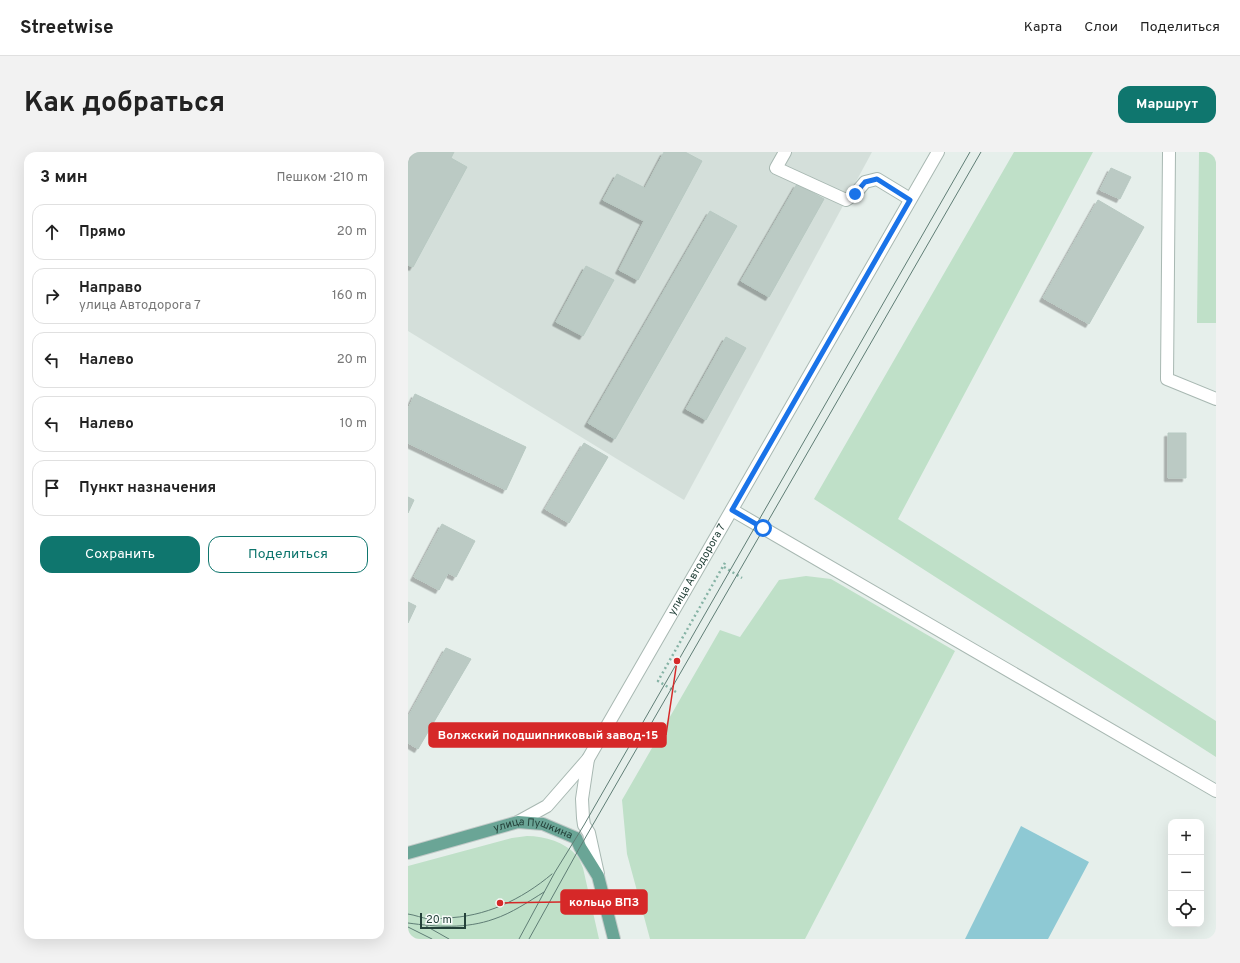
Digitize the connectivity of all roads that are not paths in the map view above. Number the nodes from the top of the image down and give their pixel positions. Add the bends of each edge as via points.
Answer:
1 (784, 152) edge
2 (938, 152) edge
3 (1169, 152) edge
4 (910, 200) junction
5 (1216, 399) edge
6 (732, 510) junction
7 (588, 758) junction
8 (1216, 791) edge
9 (518, 822) junction
10 (408, 852) edge
11 (598, 876) junction
12 (614, 939) edge

1 - 4 street via 776,168 846,200 865,182 877,179
2 - 4 street, улица Автодорога 7
3 - 5 street via 1167,379
4 - 6 street, улица Автодорога 7
6 - 7 street, улица Автодорога 7
6 - 8 street
7 - 9 street, улица Автодорога 7 via 547,806
7 - 11 street, улица Автодорога 7 via 582,799 583,818 589,833
9 - 10 main road, улица Пушкина
9 - 11 main road, улица Пушкина via 543,824 576,838
11 - 12 main road, улица Пушкина

